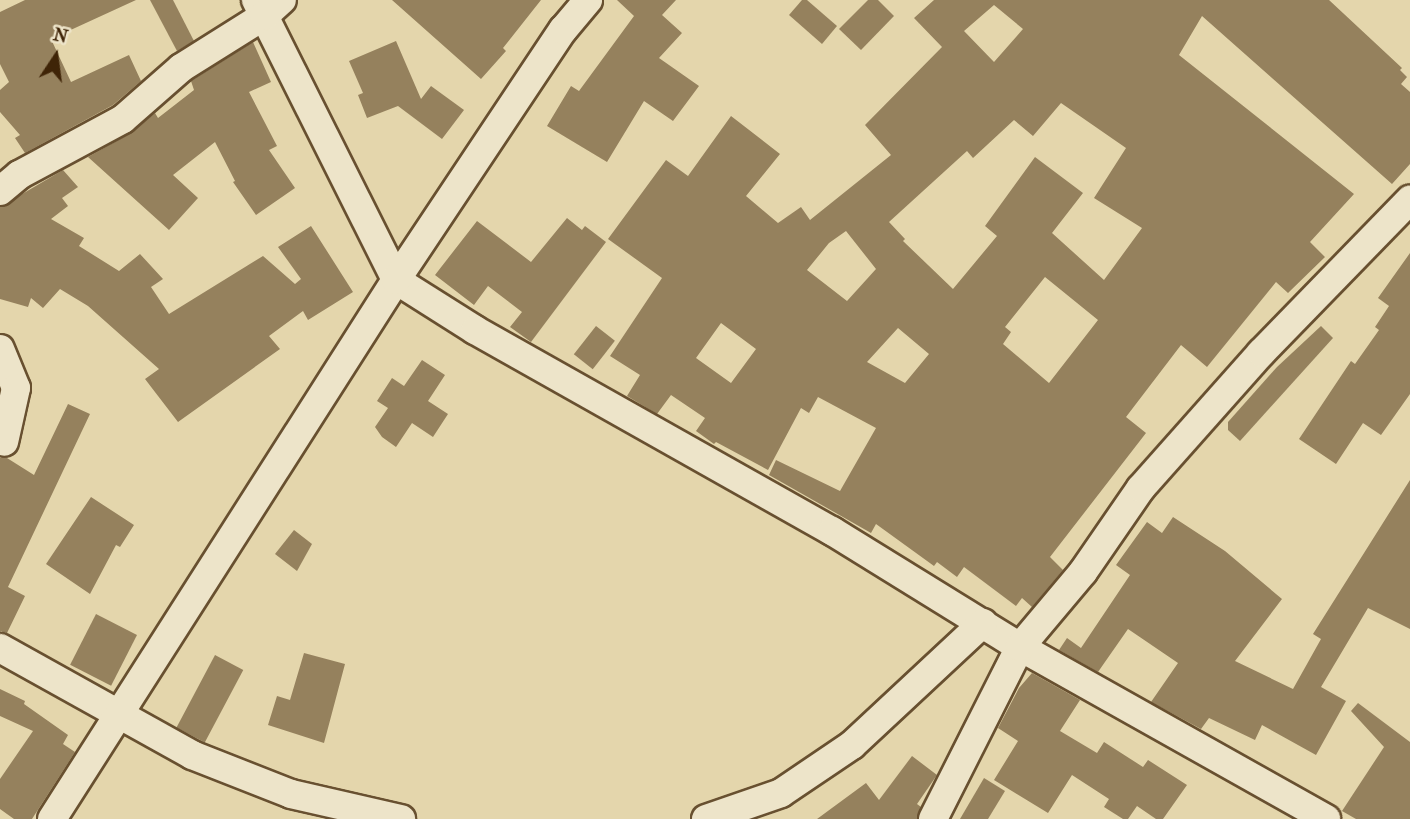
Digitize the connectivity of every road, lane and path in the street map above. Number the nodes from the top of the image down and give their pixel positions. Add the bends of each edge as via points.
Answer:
1 (588, 0) edge
2 (267, 5) edge
3 (0, 191) edge
4 (1410, 200) edge
5 (396, 280) junction
6 (0, 349) edge
7 (4, 442) dead end
8 (983, 623) junction
9 (1020, 646) junction
10 (0, 648) edge
11 (118, 716) junction
12 (1293, 811) edge
13 (52, 819) edge
14 (401, 819) edge
15 (706, 819) edge
16 (933, 819) edge
17 (1326, 819) edge

1 - 5 street via 563,30
2 - 3 street via 181,68 123,119 19,175
2 - 5 street
4 - 9 street via 1261,353 1141,488 1083,572
5 - 8 street
5 - 11 street
6 - 7 street via 16,388
8 - 9 street
8 - 15 street via 852,745 781,793
9 - 12 street
9 - 16 street
10 - 11 street
11 - 13 street
11 - 14 street via 192,755 291,794
12 - 17 street

